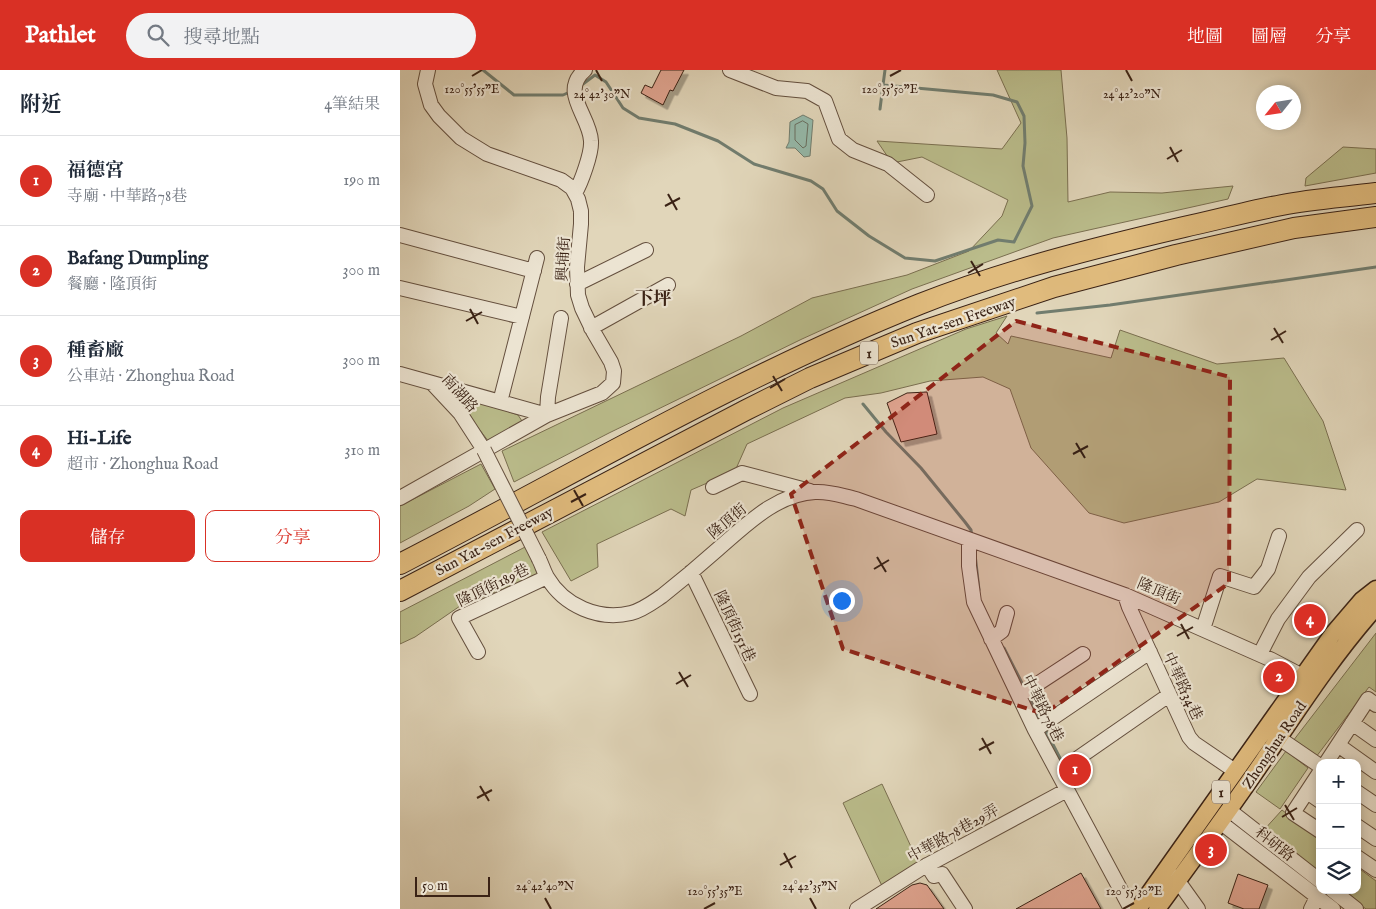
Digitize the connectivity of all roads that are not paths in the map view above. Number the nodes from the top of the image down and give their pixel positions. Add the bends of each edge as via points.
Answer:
1 (428, 70) edge
2 (585, 70) edge
3 (730, 70) edge
4 (575, 193) junction
5 (1376, 194) edge
6 (927, 195) dead end
7 (1376, 218) edge
8 (400, 235) edge
9 (646, 250) dead end
10 (577, 284) junction
11 (668, 285) dead end
12 (400, 288) edge
13 (522, 317) junction
14 (562, 318) dead end
15 (591, 328) junction
16 (400, 374) edge
17 (431, 383) junction
18 (500, 402) junction
19 (547, 414) junction
20 (484, 450) junction
21 (712, 486) dead end
22 (816, 492) junction
23 (400, 498) edge
24 (1357, 530) dead end
25 (1279, 536) dead end
26 (975, 542) junction
27 (539, 559) joint
28 (400, 564) edge
29 (692, 572) junction
30 (547, 577) junction
31 (1376, 589) edge
32 (400, 591) edge
33 (1125, 595) junction
34 (1376, 607) edge
35 (1008, 613) dead end
36 (1203, 629) junction
37 (995, 636) junction
38 (478, 652) dead end
39 (1150, 652) junction
40 (1082, 654) dead end
41 (1260, 654) junction
42 (1303, 675) junction
43 (1316, 684) junction
44 (1023, 693) junction
45 (750, 694) dead end
46 (1169, 695) junction
47 (1372, 702) edge
48 (1352, 723) junction
49 (1035, 730) junction
50 (1279, 738) junction
51 (1376, 740) edge
52 (1338, 745) junction
53 (1329, 759) edge
54 (1316, 763) edge
55 (1235, 771) junction
56 (1058, 772) junction
57 (1376, 772) edge
58 (1316, 778) edge
59 (1067, 790) junction
60 (1307, 792) junction
61 (1361, 795) edge
62 (1316, 798) edge
63 (1376, 805) edge
64 (1225, 816) junction
65 (1316, 828) edge
66 (1361, 829) edge
67 (1376, 840) edge
68 (1361, 860) edge
69 (927, 865) junction
70 (1376, 870) edge
71 (1172, 876) junction
72 (1316, 878) edge
73 (1304, 887) junction
74 (1337, 894) edge
75 (1314, 903) edge
76 (856, 909) edge
77 (965, 909) edge
78 (1131, 909) edge
79 (1138, 909) edge
80 (1157, 909) edge
81 (1198, 909) edge
82 (1333, 909) edge
83 (1356, 909) edge

1 - 4 street via 425,84 431,105 460,138 487,154 561,180
2 - 4 street via 574,89 592,142 581,183
3 - 6 street via 776,88 807,91 825,101 839,139 853,150 888,164
4 - 10 street, 興埔街 via 581,211
5 - 28 highway, Sun Yat-sen Freeway / 1 via 1284,204 1153,234 1044,261 921,304 840,338 726,393
7 - 32 highway, Sun Yat-sen Freeway / 1 via 1294,228 1176,255 1054,287 917,332 810,378 746,410
8 - 13 street via 535,264
9 - 10 street
10 - 15 street, 興埔街 via 582,308
11 - 15 street
12 - 13 street
13 - 18 street
14 - 19 street
15 - 19 street, 興埔街 via 611,362 613,383 602,393
16 - 17 street, 南湖路
17 - 18 street
17 - 20 street, 南湖路 via 460,413
18 - 19 street
19 - 20 street, 興埔街
20 - 23 street, 興埔街
20 - 27 street, 南湖路, bridge
21 - 22 street via 742,473
22 - 26 street, 隆頂街 via 832,492 856,499
22 - 29 street, 隆頂街 via 792,497 766,510
24 - 41 street via 1309,577 1278,619
25 - 36 street via 1268,570 1254,587 1220,576
26 - 33 street, 隆頂街
26 - 37 street, 中華路78巷 via 969,566 974,602
27 - 30 street, 隆頂街
29 - 30 street, 隆頂街 via 648,606 618,615 590,612 576,606 557,591
29 - 45 street, 隆頂街151巷
30 - 38 street, 隆頂街189巷 via 459,618
31 - 42 main road, Zhonghua Road / 1 via 1346,617
33 - 36 street, 隆頂街
33 - 39 street, 中華路34巷
34 - 43 main road, Zhonghua Road / 1
35 - 37 street
36 - 41 street, 隆頂街
37 - 44 street, 中華路78巷
39 - 46 street, 中華路34巷
39 - 49 street
40 - 44 street
41 - 42 street, 隆頂街
42 - 43 street, 隆頂街
42 - 55 main road, Zhonghua Road / 1
43 - 50 main road, Zhonghua Road / 1
44 - 49 street, 中華路78巷
46 - 55 street, 中華路34巷 via 1194,744
46 - 56 street
47 - 48 street
48 - 51 street
48 - 52 street
49 - 56 street, 中華路78巷
50 - 54 street
50 - 64 main road, Zhonghua Road / 1
52 - 53 street
52 - 57 street
55 - 71 main road, Zhonghua Road / 1
56 - 59 street, 中華路78巷
58 - 60 street
59 - 69 street, 中華路78巷29弄
59 - 78 street, 中華路78巷
60 - 62 street
60 - 65 street via 1293,813
61 - 63 street
64 - 71 main road, Zhonghua Road / 1
64 - 72 street, 科研路
64 - 73 street, 科研路
66 - 67 street
68 - 70 street
69 - 76 street, 中華路78巷29弄
69 - 77 street via 934,876 942,874
71 - 79 main road, Zhonghua Road / 1
71 - 80 main road, Zhonghua Road / 1
71 - 81 street
72 - 73 street
73 - 75 street, 科研路
74 - 83 street
75 - 82 street, 科研路

